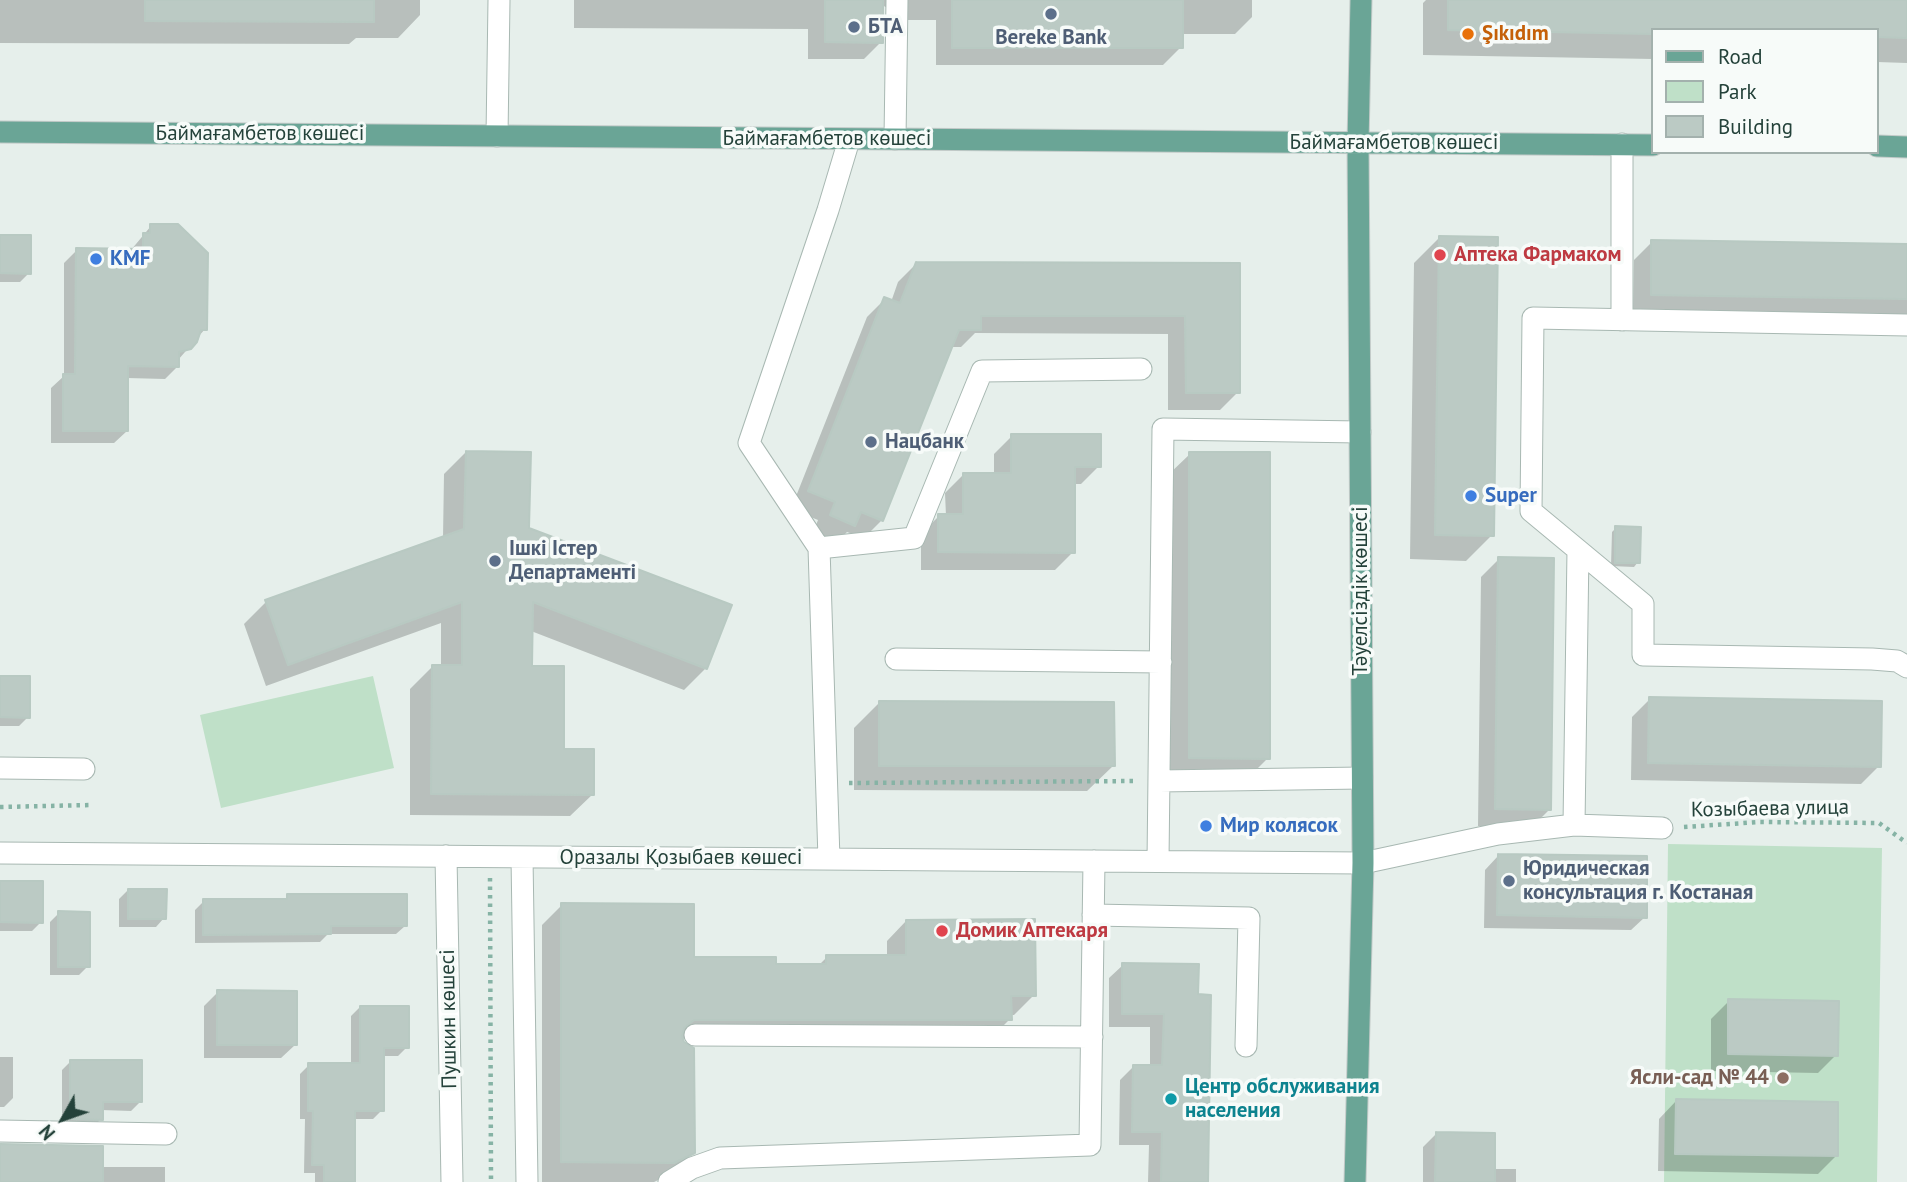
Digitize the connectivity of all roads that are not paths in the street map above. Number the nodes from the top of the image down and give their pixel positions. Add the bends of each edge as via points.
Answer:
1 (499, 0) edge
2 (897, 0) edge
3 (1361, 0) edge
4 (0, 132) edge
5 (497, 136) junction
6 (895, 139) junction
7 (849, 140) junction
8 (1358, 142) junction
9 (1622, 144) junction
10 (1652, 145) edge
11 (1879, 146) edge
12 (1907, 147) edge
13 (1622, 320) junction
14 (1907, 325) edge
15 (1141, 369) dead end
16 (1360, 432) junction
17 (819, 548) junction
18 (1578, 550) junction
19 (896, 659) dead end
20 (1161, 662) junction
21 (1907, 667) edge
22 (0, 768) edge
23 (85, 769) dead end
24 (1362, 778) junction
25 (1159, 781) junction
26 (1574, 825) junction
27 (1662, 828) road end
28 (0, 853) edge
29 (446, 856) junction
30 (522, 857) junction
31 (829, 859) junction
32 (1094, 861) junction
33 (1158, 861) junction
34 (1363, 863) junction
35 (1093, 915) junction
36 (695, 1035) dead end
37 (1093, 1037) junction
38 (1246, 1046) dead end
39 (0, 1131) edge
40 (166, 1134) dead end
41 (452, 1182) edge
42 (527, 1182) edge
43 (669, 1182) edge
44 (1355, 1182) edge

1 - 5 street
2 - 6 street
3 - 8 main road, Тәуелсіздік көшесі
4 - 5 main road, Баймағамбетов көшесі
5 - 7 main road, Баймағамбетов көшесі
6 - 7 main road, Баймағамбетов көшесі
6 - 8 main road, Баймағамбетов көшесі
7 - 17 street via 748,443
8 - 9 main road, Баймағамбетов көшесі
8 - 16 main road, Тәуелсіздік көшесі
9 - 10 main road, Баймағамбетов көшесі
9 - 13 street
11 - 12 main road
13 - 14 street
13 - 18 street via 1533,318 1531,511
15 - 17 street via 982,371 914,538
16 - 20 street via 1163,429
16 - 24 main road, Тәуелсіздік көшесі
17 - 31 street
18 - 21 street via 1643,604 1643,655 1872,659 1897,661
18 - 26 street
19 - 20 street
20 - 25 street
22 - 23 street
24 - 25 street
24 - 34 main road, Тәуелсіздік көшесі
25 - 33 street
26 - 27 street, Оразалы Қозыбаев көшесі
26 - 34 street, Оразалы Қозыбаев көшесі via 1498,834
28 - 29 street, Оразалы Қозыбаев көшесі
29 - 30 street, Оразалы Қозыбаев көшесі
29 - 41 street, Пушкин көшесі
30 - 31 street, Оразалы Қозыбаев көшесі
30 - 42 street
31 - 32 street, Оразалы Қозыбаев көшесі
32 - 33 street, Оразалы Қозыбаев көшесі
32 - 35 street
33 - 34 street, Оразалы Қозыбаев көшесі
34 - 44 main road, Тәуелсіздік көшесі
35 - 37 street
35 - 38 street via 1250,918
36 - 37 street
37 - 43 street via 1090,1145 720,1158
39 - 40 street

